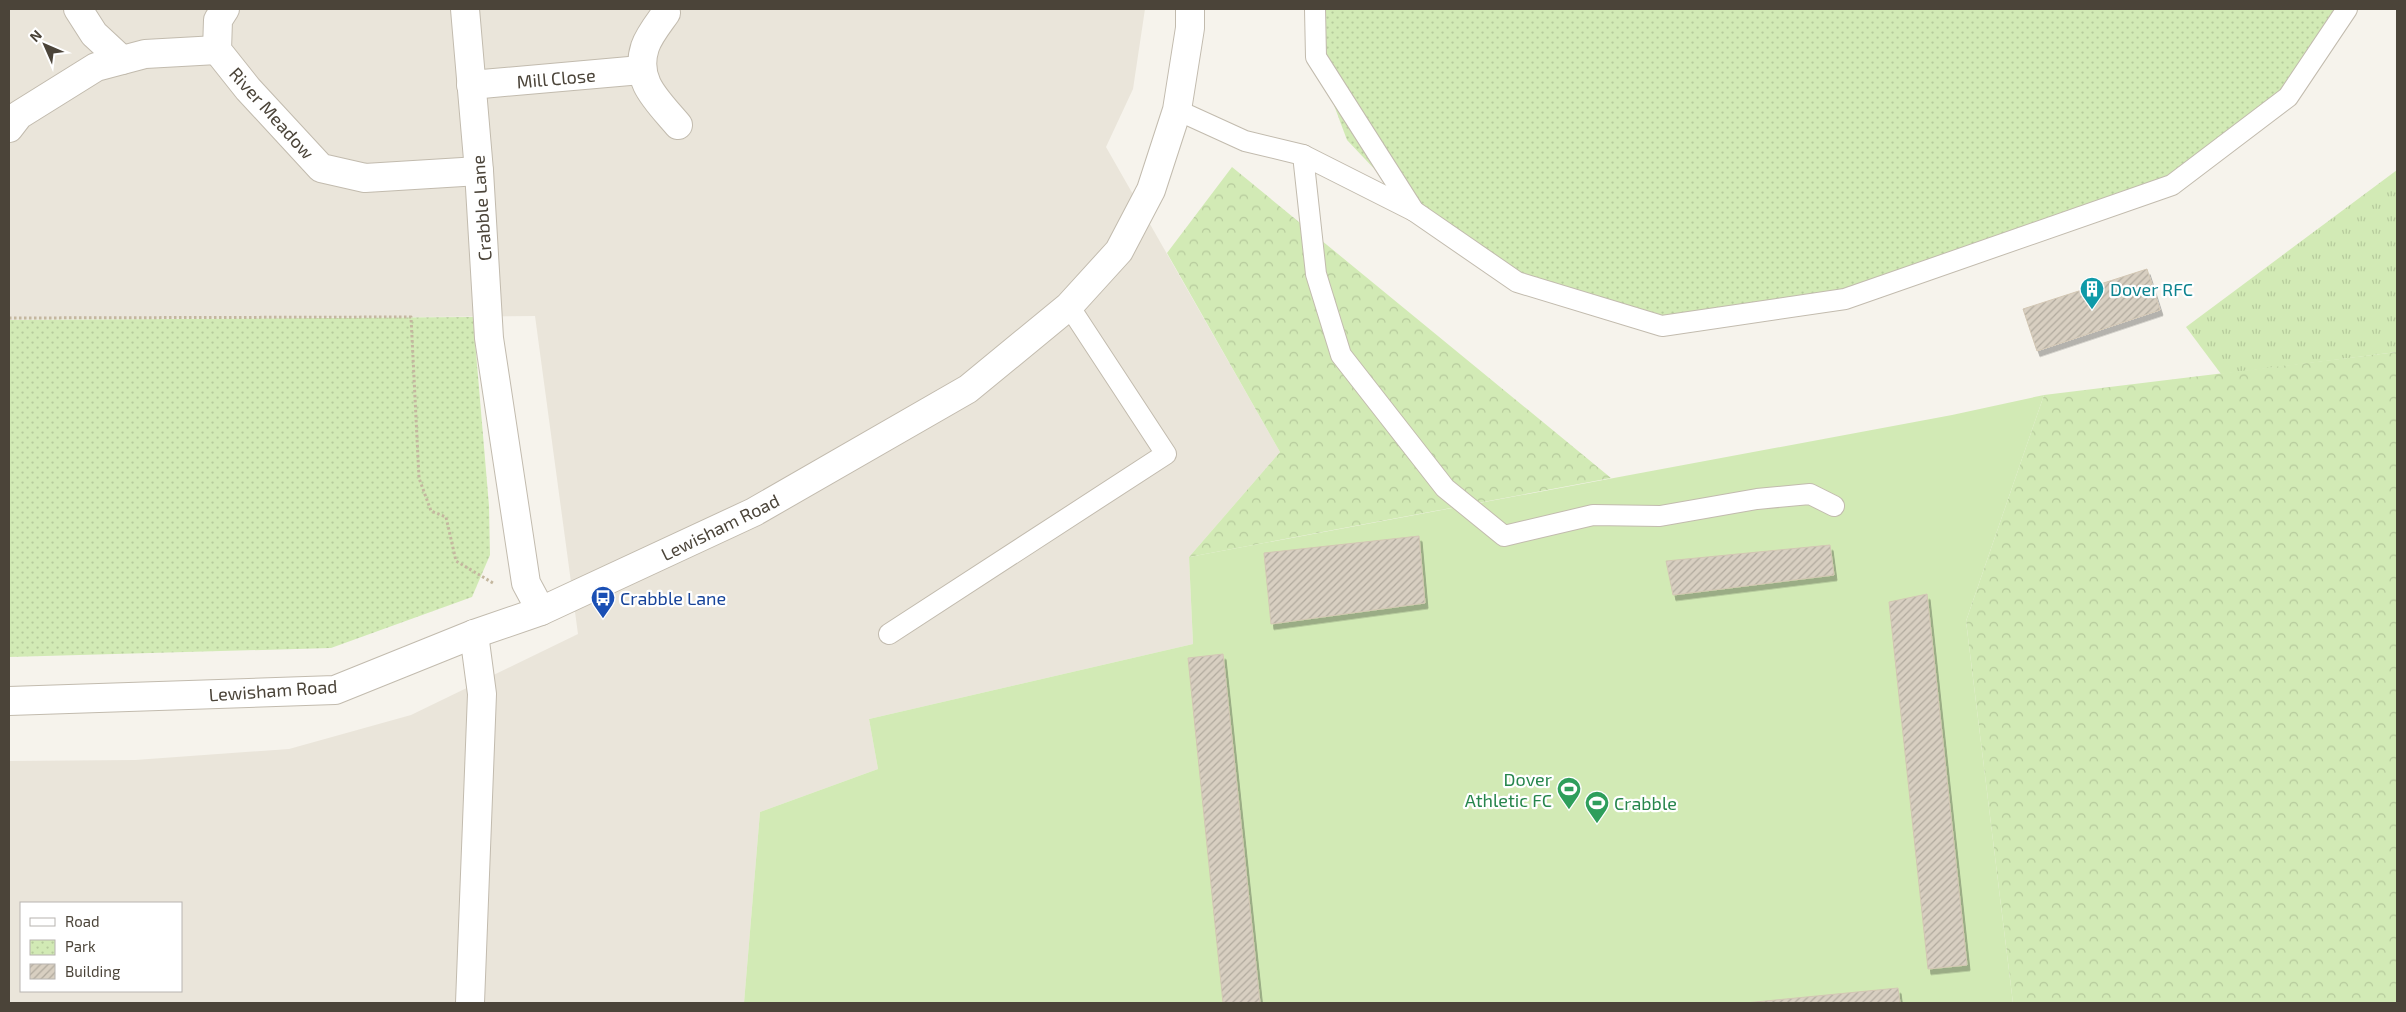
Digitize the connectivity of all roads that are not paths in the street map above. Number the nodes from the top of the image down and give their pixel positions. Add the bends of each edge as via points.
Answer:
1 (78, 9) edge
2 (225, 9) edge
3 (466, 9) edge
4 (1190, 9) edge
5 (1315, 9) edge
6 (2347, 9) edge
7 (666, 13) dead end
8 (217, 50) junction
9 (122, 60) junction
10 (641, 70) junction
11 (471, 85) junction
12 (1177, 110) junction
13 (678, 125) dead end
14 (9, 128) edge
15 (1303, 155) junction
16 (479, 171) junction
17 (1414, 210) junction
18 (1069, 306) junction
19 (1834, 506) dead end
20 (541, 611) junction
21 (474, 634) junction
22 (889, 634) dead end
23 (9, 701) edge
24 (470, 1003) edge

1 - 9 street via 94,34
2 - 8 street, River Meadow via 218,20
3 - 11 street, Crabble Lane
4 - 12 street, Lewisham Road
5 - 17 lane via 1316,57
6 - 17 lane via 2288,97 2172,185 1845,299 1662,326 1517,282
7 - 10 street via 646,46
8 - 9 street, River Meadow via 145,54
8 - 16 street, River Meadow via 248,89 321,168 365,178
9 - 14 street, River Meadow via 96,67 58,89 19,115
10 - 11 street, Mill Close
10 - 13 street via 652,94
11 - 16 street, Crabble Lane
12 - 15 lane via 1245,141
12 - 18 street, Lewisham Road via 1151,190 1119,251
15 - 17 lane
15 - 19 lane via 1316,274 1341,355 1445,488 1504,536 1593,515 1660,516 1757,499 1810,494
16 - 20 street, Crabble Lane via 489,338 526,583
18 - 20 street, Lewisham Road via 968,388 763,508
18 - 22 lane via 1166,454
20 - 21 street, Lewisham Road
21 - 23 street, Lewisham Road via 335,690
21 - 24 street via 482,694

